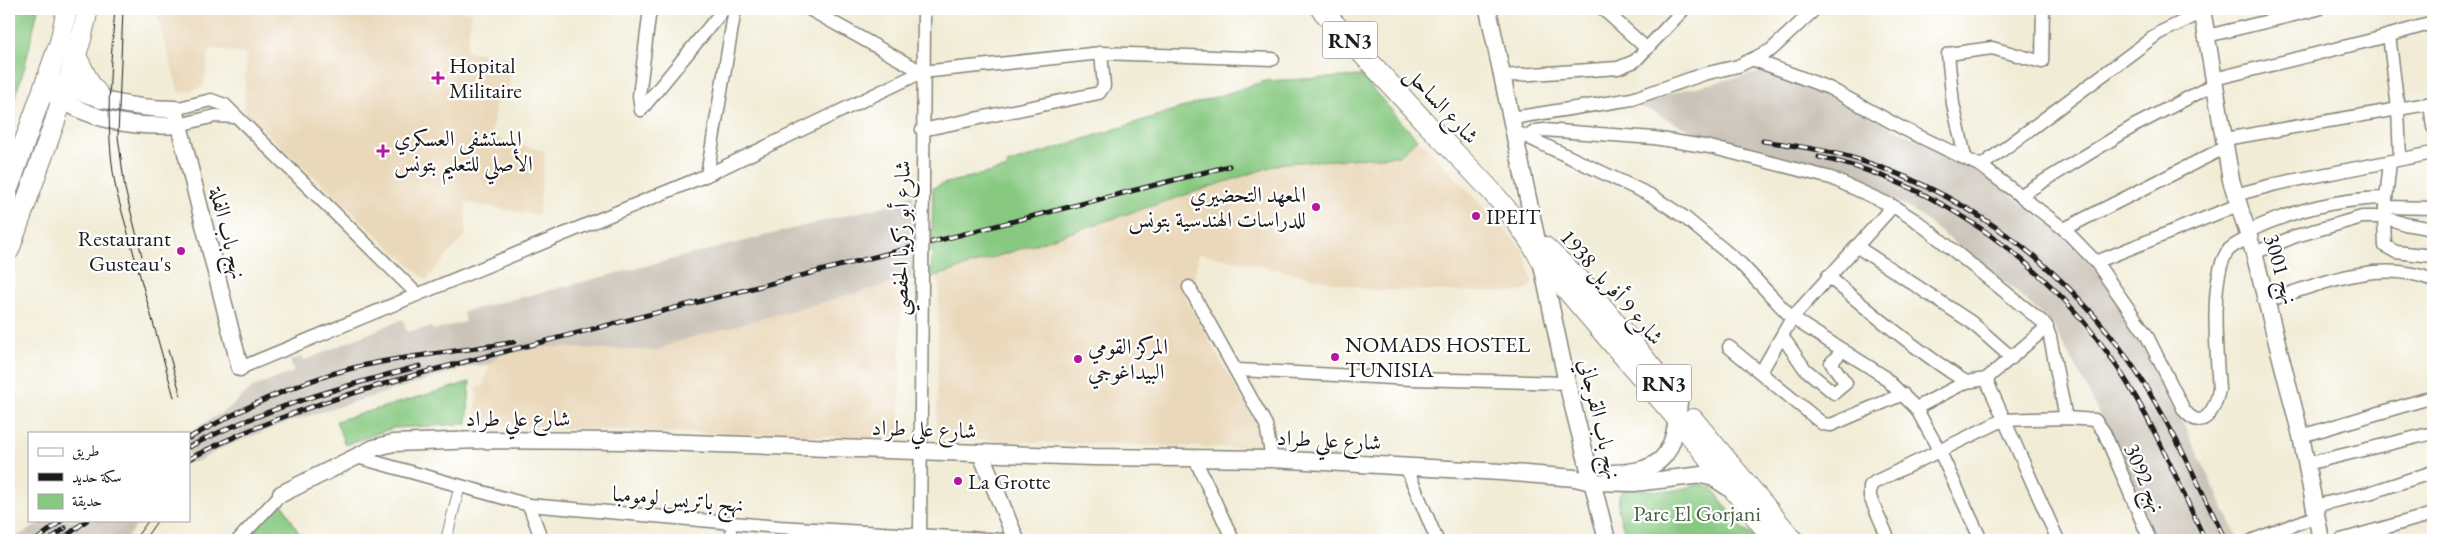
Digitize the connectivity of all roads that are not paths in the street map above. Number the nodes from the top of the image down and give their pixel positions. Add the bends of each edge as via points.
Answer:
1 (67, 9) edge
2 (88, 9) edge
3 (650, 9) edge
4 (724, 9) edge
5 (735, 9) edge
6 (809, 9) edge
7 (832, 9) edge
8 (924, 9) edge
9 (1321, 9) edge
10 (1488, 9) edge
11 (1605, 9) edge
12 (1684, 9) edge
13 (1815, 9) edge
14 (2043, 9) edge
15 (2318, 9) edge
16 (2203, 11) edge
17 (832, 22) junction
18 (2433, 22) edge
19 (2389, 35) junction
20 (2207, 36) junction
21 (1646, 49) junction
22 (1101, 53) junction
23 (76, 56) junction
24 (1273, 59) dead end
25 (1754, 60) junction
26 (922, 72) junction
27 (1502, 76) junction
28 (2214, 81) junction
29 (45, 83) junction
30 (64, 94) junction
31 (101, 98) junction
32 (2432, 103) edge
33 (2398, 108) junction
34 (177, 117) junction
35 (2433, 127) edge
36 (1517, 128) junction
37 (922, 130) junction
38 (2225, 143) junction
39 (2433, 153) edge
40 (1965, 157) junction
41 (2395, 160) junction
42 (1981, 166) junction
43 (707, 175) junction
44 (9, 186) edge
45 (2021, 196) junction
46 (2237, 200) junction
47 (1893, 206) junction
48 (2385, 207) junction
49 (2433, 208) edge
50 (2064, 229) junction
51 (2433, 229) edge
52 (1533, 237) junction
53 (2250, 241) junction
54 (1856, 246) junction
55 (9, 250) edge
56 (2433, 256) edge
57 (1542, 260) junction
58 (2096, 262) junction
59 (1828, 276) junction
60 (2433, 280) edge
61 (1189, 287) dead end
62 (1579, 290) junction
63 (417, 294) junction
64 (2267, 301) junction
65 (1553, 307) junction
66 (1792, 318) junction
67 (2047, 327) junction
68 (1782, 336) junction
69 (1729, 347) dead end
70 (1842, 350) junction
71 (2012, 358) junction
72 (240, 368) joint
73 (1238, 370) junction
74 (1761, 372) junction
75 (1986, 379) junction
76 (1966, 382) junction
77 (1567, 383) junction
78 (1902, 394) junction
79 (2433, 397) edge
80 (1916, 408) junction
81 (1678, 411) junction
82 (2066, 418) junction
83 (2003, 420) junction
84 (2433, 433) edge
85 (2301, 436) junction
86 (920, 451) junction
87 (1940, 452) junction
88 (981, 454) junction
89 (357, 457) junction
90 (1194, 457) junction
91 (1272, 460) junction
92 (2306, 464) junction
93 (1406, 467) junction
94 (2433, 472) edge
95 (1585, 478) junction
96 (460, 484) junction
97 (1732, 490) junction
98 (281, 494) joint
99 (529, 505) junction
100 (2316, 511) junction
101 (2433, 514) edge
102 (732, 523) junction
103 (915, 536) edge
104 (540, 539) edge
105 (238, 540) edge
106 (446, 540) edge
107 (730, 540) edge
108 (1003, 540) edge
109 (1016, 540) edge
110 (1233, 540) edge
111 (1437, 540) edge
112 (1607, 540) edge
113 (1774, 540) edge
114 (1793, 540) edge
115 (1889, 540) edge
116 (1981, 540) edge
117 (2058, 540) edge
118 (2150, 540) edge
119 (2252, 540) edge
120 (2321, 540) edge
121 (2341, 540) edge

1 - 29 main road via 60,42
2 - 23 main road
3 - 4 street via 639,96 641,110
5 - 43 street
6 - 17 street
7 - 17 street
8 - 26 street, شارع أبو زكريا الحفصي
9 - 52 main road, شارع الساحل / RN3, bridge
10 - 27 street
11 - 21 street
12 - 21 street
13 - 25 street via 1771,50
14 - 40 street via 2042,62 1992,48 1948,54 1953,104
15 - 20 street
16 - 20 street, نهج 3001
16 - 42 street via 2159,33
17 - 26 street
18 - 19 street
19 - 28 street
19 - 33 street
20 - 28 street, نهج 3001
21 - 27 street via 1635,61 1618,68
22 - 24 street
22 - 26 street
22 - 37 street via 1104,86 1099,93
23 - 30 main road
23 - 31 main road
25 - 36 street via 1632,99
25 - 40 street via 1829,88 1904,129
26 - 37 street, شارع أبو زكريا الحفصي
26 - 43 street
27 - 36 street
28 - 38 street, نهج 3001
28 - 45 street
29 - 30 street
29 - 44 main road
30 - 31 street
30 - 34 street via 118,124 143,126
30 - 55 main road
31 - 34 street
32 - 33 street
32 - 35 street
33 - 38 street
33 - 41 street
34 - 63 street via 237,117
34 - 72 street, نهج باب الفلة
36 - 47 street via 1627,135 1710,147 1831,178
36 - 52 street
36 - 66 street via 1652,196 1684,217 1741,264
37 - 86 street, شارع أبو زكريا الحفصي, bridge
38 - 46 street, نهج 3001
38 - 50 street
39 - 41 street
40 - 42 street
41 - 46 street via 2276,184
41 - 48 street
42 - 45 street
43 - 63 street
45 - 50 street
46 - 53 street, نهج 3001
46 - 58 street
47 - 54 street
47 - 67 street via 1918,222
48 - 49 street
48 - 51 street via 2405,224
48 - 53 street via 2354,219
48 - 53 street via 2345,200 2305,209 2282,216
48 - 56 street via 2385,246
50 - 58 street
52 - 57 main road, شارع 9 أفريل 1938 / RN3
52 - 62 main road, شارع 9 أفريل 1938 / RN3
53 - 58 street via 2228,250 2223,260 2215,310 2219,390 2211,414 2199,420 2190,418 2184,410 2146,334
53 - 64 street, نهج 3001
54 - 59 street
54 - 71 street via 1971,322
57 - 62 main road, شارع 9 أفريل 1938 / RN3
57 - 65 street, نهج باب القرجاني
59 - 66 street
59 - 76 street via 1924,355
60 - 64 street via 2410,274 2375,272 2327,281
61 - 73 street
62 - 65 street via 1559,295
62 - 81 main road, شارع 9 أفريل 1938 / RN3
63 - 72 street
64 - 85 street, نهج 3001
65 - 77 street, نهج باب القرجاني
66 - 68 street
66 - 70 street
67 - 71 street
67 - 82 street
68 - 70 street via 1805,369 1832,393 1846,383 1831,363
68 - 74 street
69 - 74 street
70 - 78 street via 1870,366
71 - 75 street
73 - 77 street
73 - 91 street via 1266,425
74 - 78 street via 1823,424 1831,425
75 - 76 street
75 - 83 street
76 - 80 street
77 - 95 street, نهج باب القرجاني
78 - 80 street
79 - 85 street
80 - 87 street
81 - 95 street, شارع علي طراد via 1666,454 1660,462 1650,468
81 - 97 main road, شارع 9 أفريل 1938 / RN3
81 - 114 main road, شارع 9 أفريل 1938 / RN3
82 - 83 street
82 - 118 street, نهج 3092 via 2095,420 2104,432
83 - 87 street
83 - 117 street
84 - 92 street
85 - 92 street, نهج 3001
86 - 88 street, شارع علي طراد
86 - 89 street, شارع علي طراد via 629,441 480,440 393,443
86 - 103 street, شارع أبو زكريا الحفصي
87 - 115 street via 1870,486 1870,497
87 - 116 street
88 - 90 street, شارع علي طراد
88 - 109 street
89 - 96 street, نهج باتريس لومومبا
89 - 98 street, شارع علي طراد
90 - 91 street, شارع علي طراد
90 - 110 street
91 - 93 street, شارع علي طراد
92 - 100 street, نهج 3001
93 - 95 street, شارع علي طراد
93 - 111 street
94 - 100 street
95 - 97 street, شارع علي طراد via 1634,483 1702,474
95 - 112 street, نهج باب القرجاني
96 - 99 street, نهج باتريس لومومبا
96 - 106 street
97 - 113 main road, شارع 9 أفريل 1938 / RN3
98 - 105 street
99 - 102 street, نهج باتريس لومومبا
99 - 104 street
100 - 119 street
100 - 120 street, نهج 3001
101 - 121 street
102 - 103 street, نهج باتريس لومومبا
102 - 107 street
103 - 108 street, نهج باتريس لومومبا

